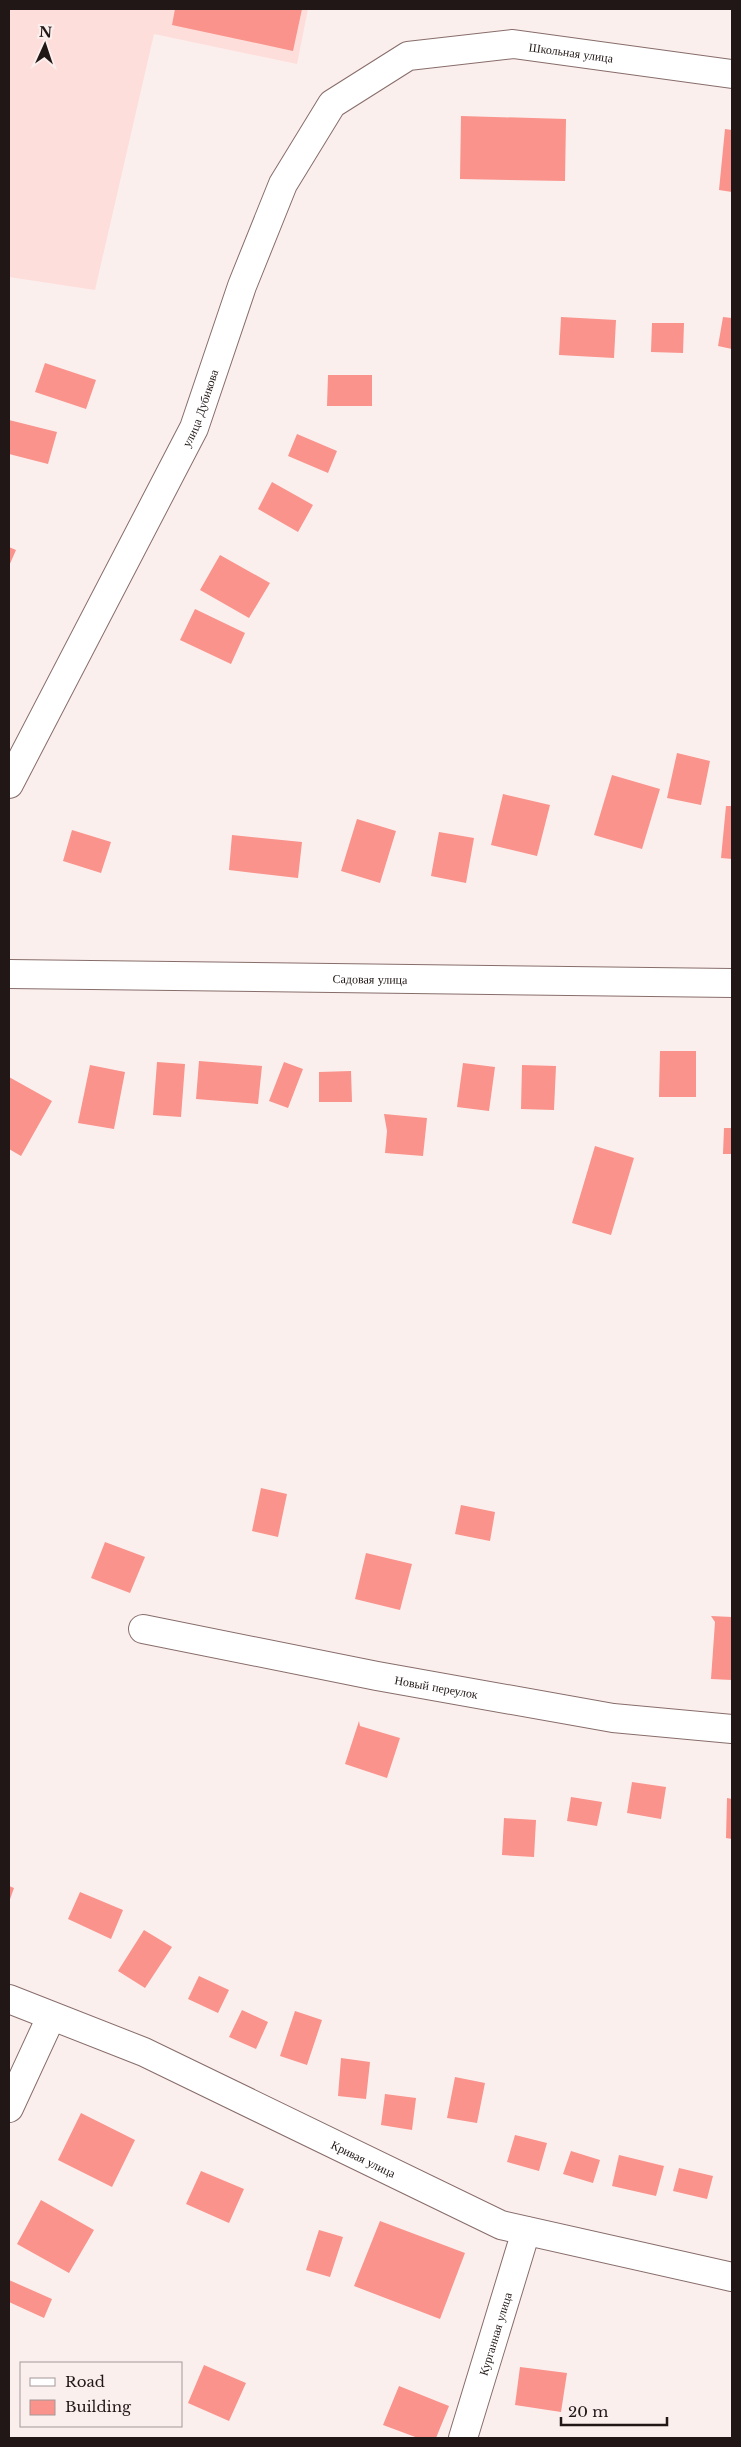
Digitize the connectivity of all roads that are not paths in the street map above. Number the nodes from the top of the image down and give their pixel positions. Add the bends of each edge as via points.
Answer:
1 (408, 56) joint
2 (732, 74) edge
3 (9, 784) edge
4 (9, 974) edge
5 (732, 983) edge
6 (143, 1629) dead end
7 (732, 1729) edge
8 (9, 1999) edge
9 (51, 2017) junction
10 (9, 2108) edge
11 (526, 2231) junction
12 (732, 2277) edge
13 (463, 2438) edge

1 - 2 street, Школьная улица via 514,44
1 - 3 street, улица Дубикова via 332,104 283,184 242,286 194,428
4 - 5 street, Садовая улица
6 - 7 street, Новый переулок via 377,1676 613,1718
8 - 9 street, Кривая улица
9 - 10 street
9 - 11 street, Кривая улица via 144,2052 501,2225
11 - 12 street, Кривая улица
11 - 13 street, Курганная улица

